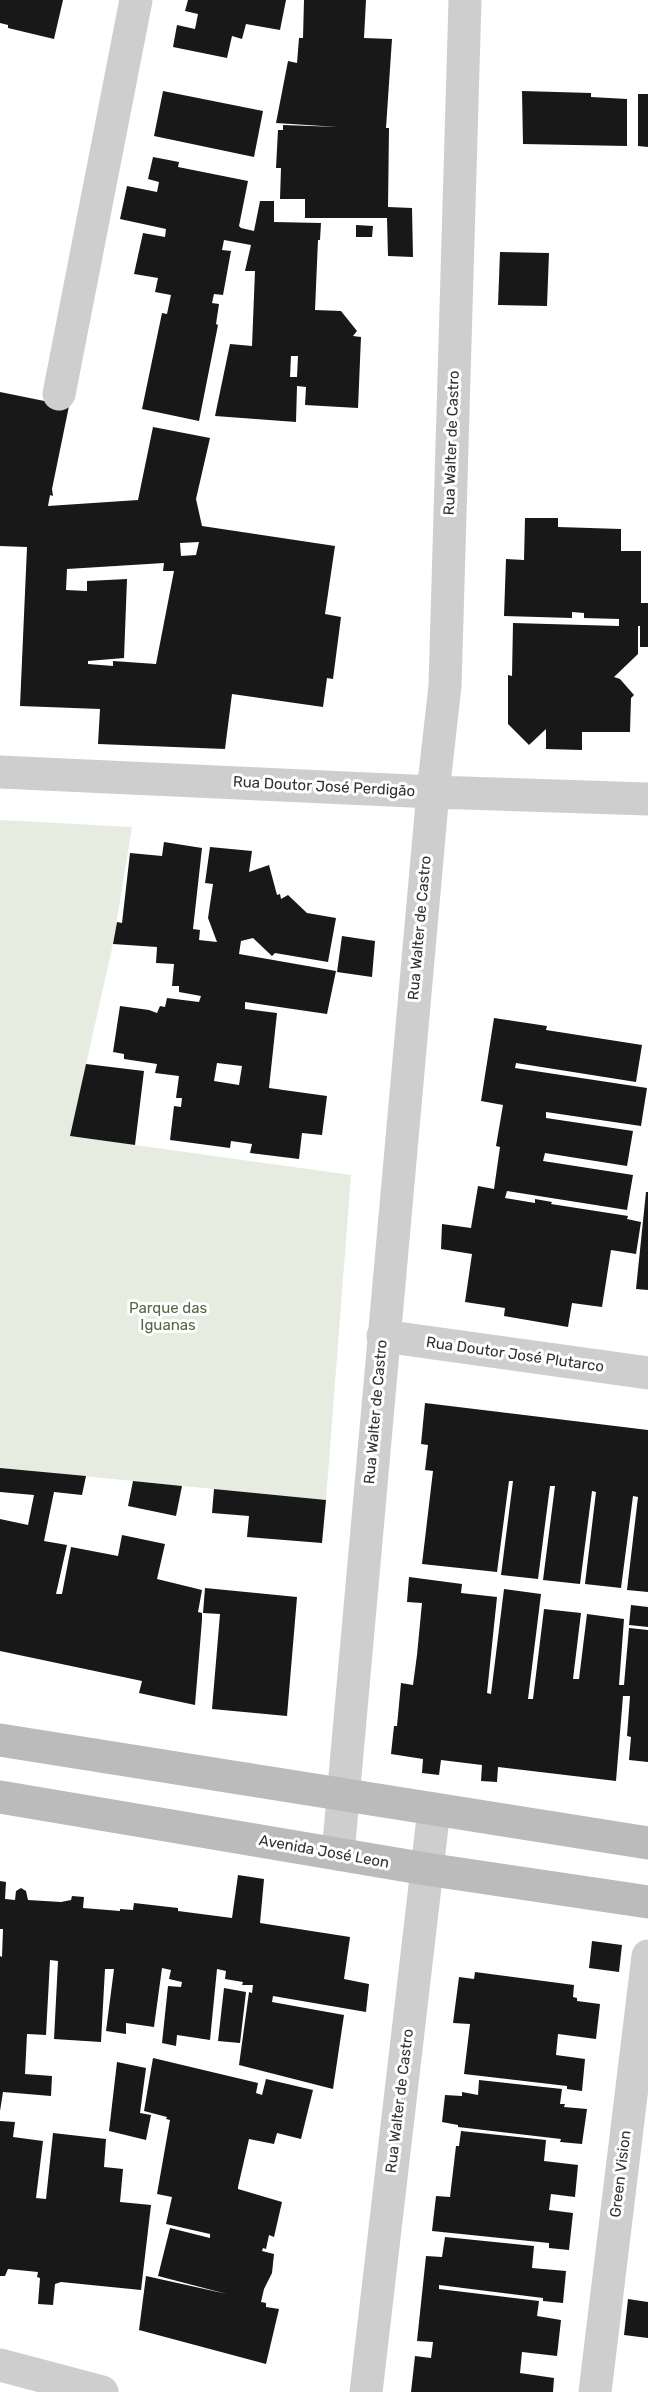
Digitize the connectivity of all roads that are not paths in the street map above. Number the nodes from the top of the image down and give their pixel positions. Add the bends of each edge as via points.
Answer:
1 (136, 0) edge
2 (465, 0) edge
3 (58, 394) dead end
4 (0, 772) edge
5 (433, 792) junction
6 (648, 799) edge
7 (383, 1336) junction
8 (648, 1373) edge
9 (0, 1740) edge
10 (344, 1796) junction
11 (0, 1797) edge
12 (434, 1809) junction
13 (648, 1843) edge
14 (338, 1854) junction
15 (426, 1869) junction
16 (648, 1902) edge
17 (648, 1956) edge
18 (0, 2365) edge
19 (102, 2392) edge
20 (366, 2392) edge
21 (595, 2392) edge

1 - 3 street
2 - 5 street, Rua Walter de Castro via 445,686
4 - 5 street, Rua Doutor José Perdigão
5 - 6 street, Rua Doutor José Perdigão
5 - 7 street, Rua Walter de Castro
7 - 8 street, Rua Doutor José Plutarco
7 - 10 street, Rua Walter de Castro
9 - 10 main road
10 - 12 main road
10 - 14 street, Rua Walter de Castro
11 - 14 main road, Avenida José Leon
12 - 13 main road
12 - 15 street, Rua Walter de Castro
14 - 15 main road, Avenida José Leon
15 - 16 main road, Avenida José Leon
15 - 20 street, Rua Walter de Castro
17 - 21 street, Green Vision
18 - 19 street

